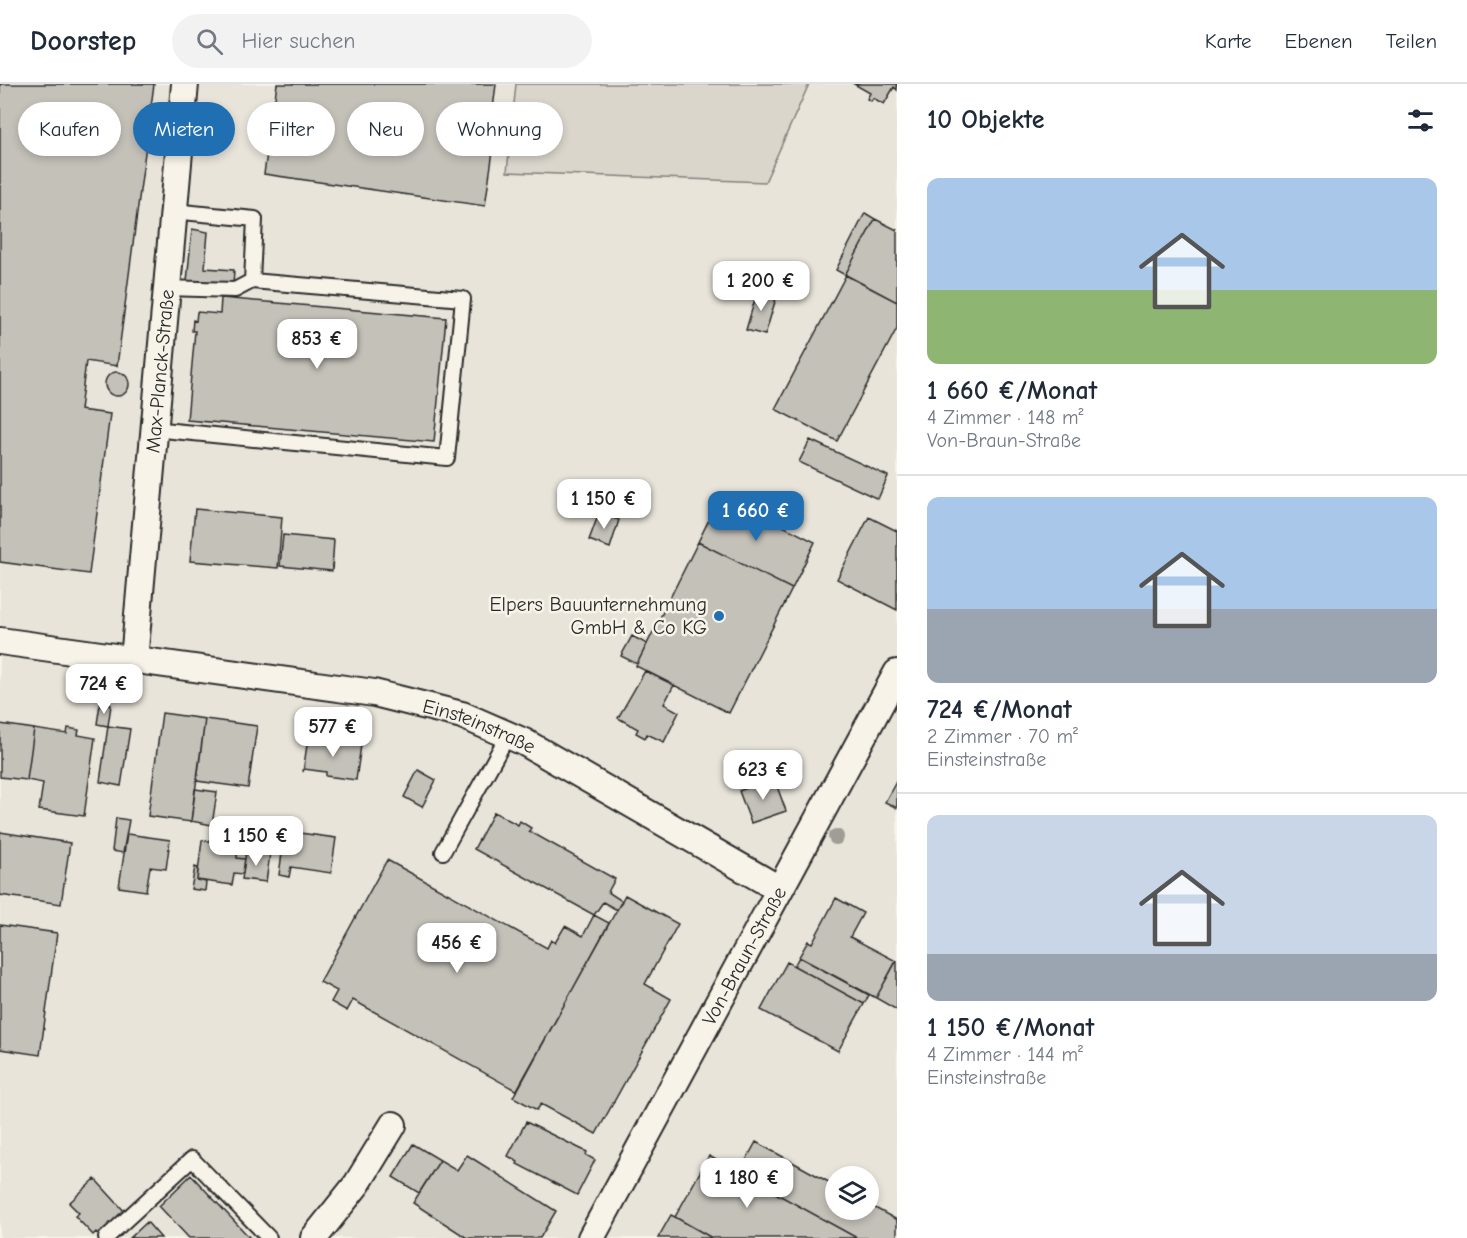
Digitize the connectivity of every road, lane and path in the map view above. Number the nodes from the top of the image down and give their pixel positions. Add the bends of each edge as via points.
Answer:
1 (184, 84) edge
2 (172, 211) junction
3 (252, 281) junction
4 (165, 288) junction
5 (153, 429) junction
6 (0, 641) edge
7 (134, 660) junction
8 (897, 673) edge
9 (508, 735) junction
10 (444, 852) dead end
11 (779, 889) junction
12 (393, 1125) dead end
13 (106, 1238) edge
14 (269, 1238) edge
15 (314, 1238) edge
16 (591, 1238) edge

1 - 2 street, Max-Planck-Straße
2 - 3 lane via 255,219
2 - 4 street, Max-Planck-Straße
3 - 4 lane via 235,290
3 - 5 lane via 463,299 447,458
4 - 5 street, Max-Planck-Straße
5 - 7 street, Max-Planck-Straße
6 - 7 street, Einsteinstraße
7 - 9 street, Einsteinstraße via 374,693 462,715
8 - 11 street, Von-Braun-Straße
9 - 10 lane
9 - 11 street, Einsteinstraße
11 - 16 street, Von-Braun-Straße
12 - 15 street via 357,1184
13 - 14 lane via 192,1159

